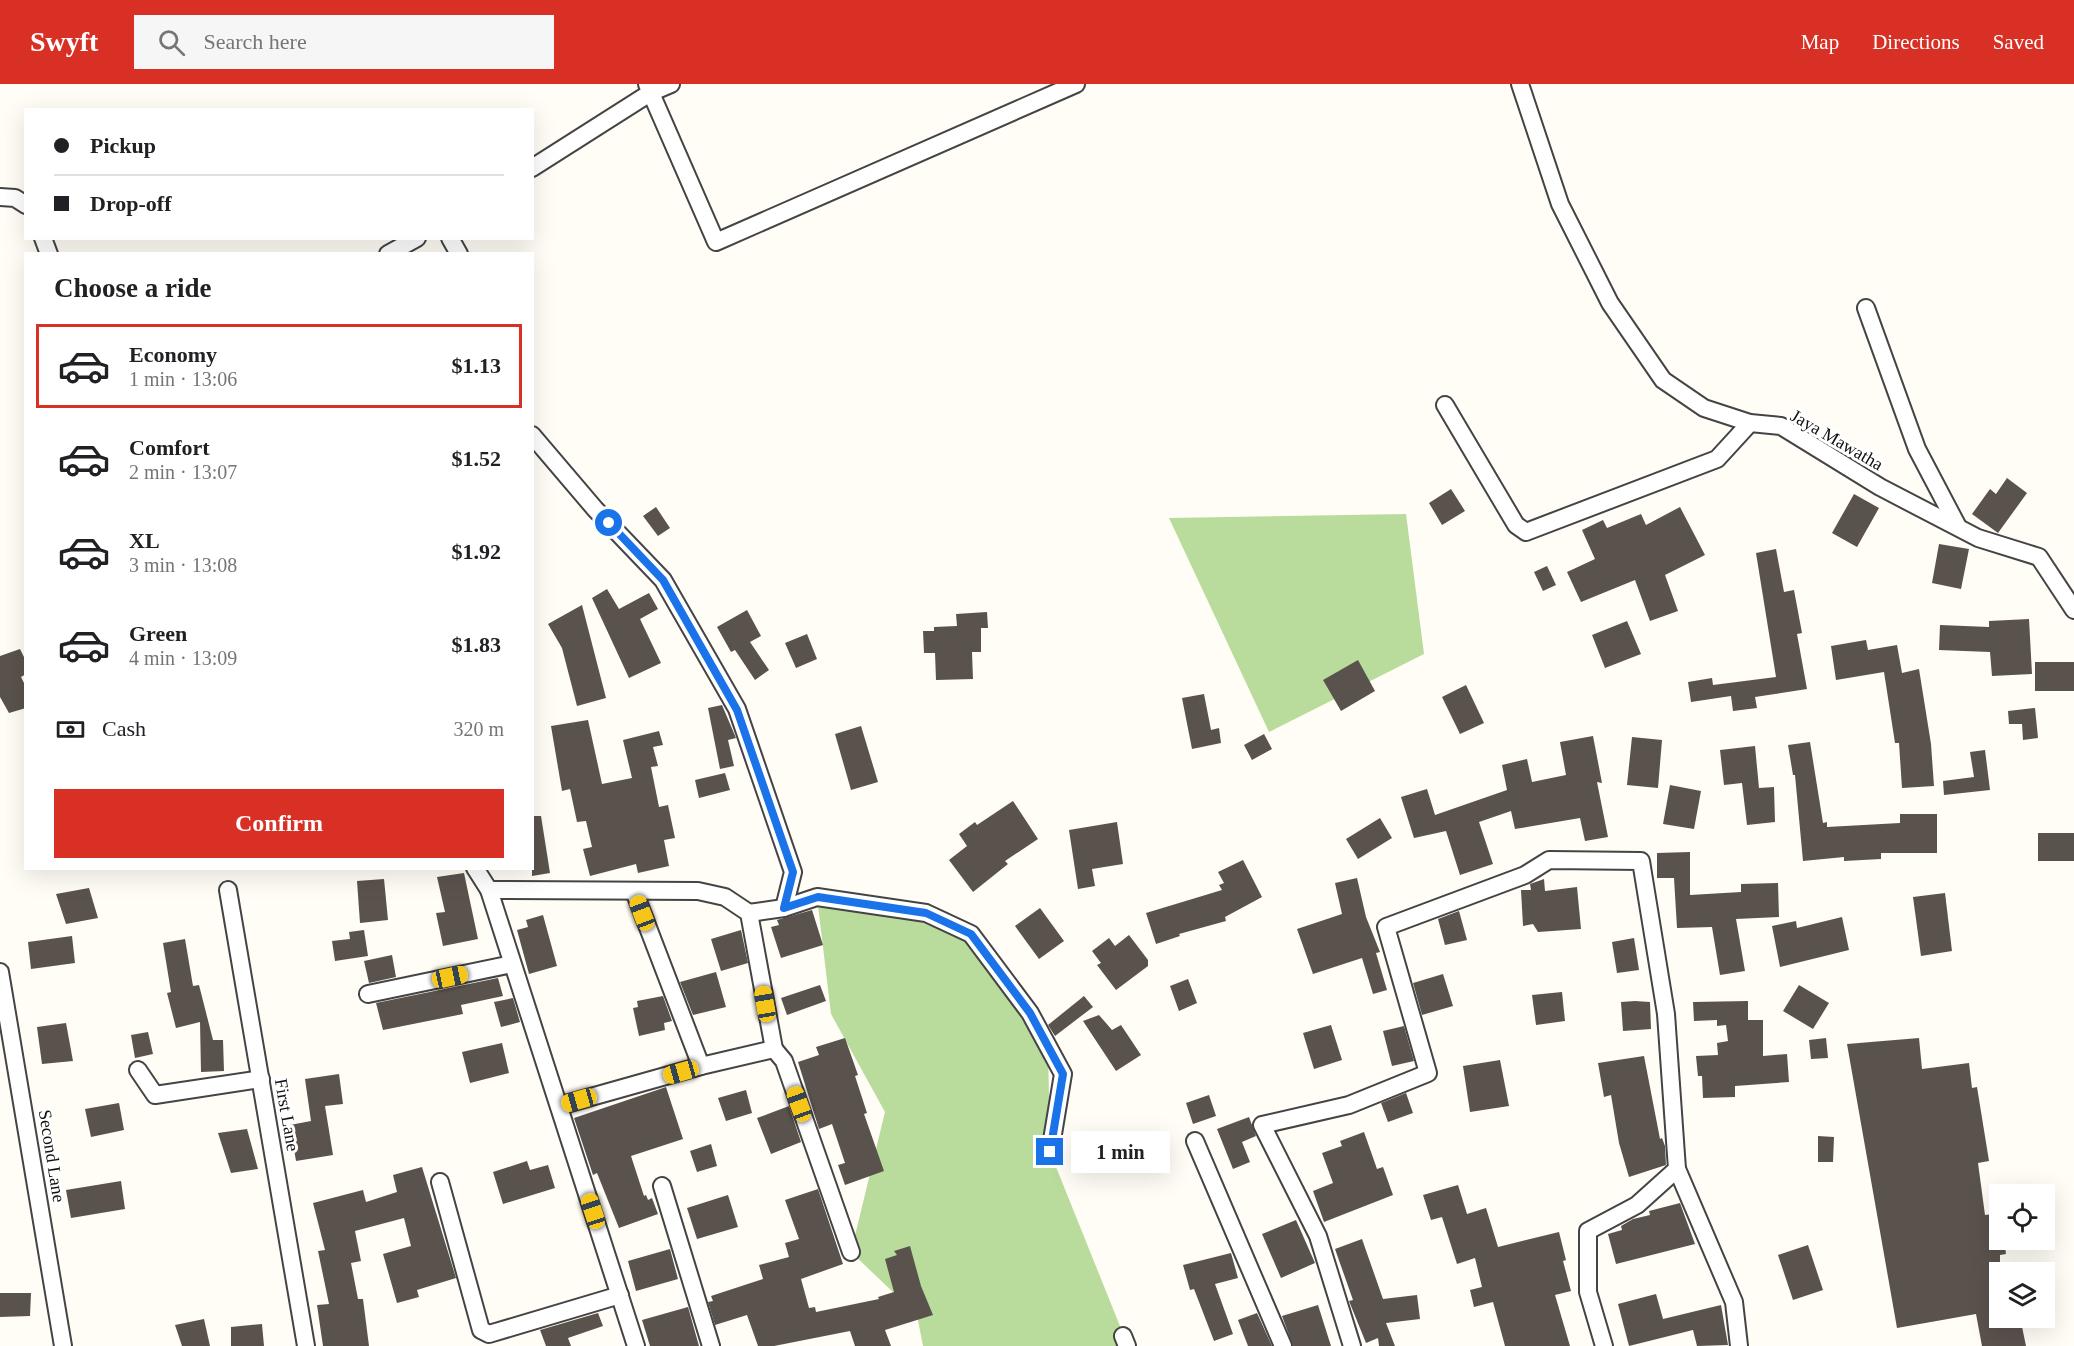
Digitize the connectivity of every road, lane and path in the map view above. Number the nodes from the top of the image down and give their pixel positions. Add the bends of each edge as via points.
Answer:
1 (671, 84) edge
2 (1076, 84) edge
3 (1520, 84) edge
4 (649, 88) edge
5 (534, 167) edge
6 (0, 196) edge
7 (24, 204) edge
8 (413, 240) edge
9 (392, 252) edge
10 (1866, 308) dead end
11 (1445, 405) dead end
12 (1750, 423) junction
13 (534, 437) edge
14 (1960, 528) junction
15 (2074, 610) edge
16 (476, 870) edge
17 (228, 890) dead end
18 (489, 890) junction
19 (634, 891) junction
20 (784, 908) junction
21 (748, 913) junction
22 (512, 964) junction
23 (0, 972) edge
24 (368, 994) dead end
25 (774, 1049) junction
26 (701, 1066) junction
27 (138, 1070) dead end
28 (261, 1079) junction
29 (559, 1106) junction
30 (1195, 1141) dead end
31 (1050, 1152) dead end
32 (1677, 1169) junction
33 (440, 1182) dead end
34 (662, 1186) dead end
35 (851, 1252) dead end
36 (620, 1295) junction
37 (63, 1346) edge
38 (306, 1346) edge
39 (636, 1346) edge
40 (711, 1346) edge
41 (1283, 1346) edge
42 (1352, 1346) edge
43 (1604, 1346) edge
44 (1739, 1346) edge

1 - 4 street
2 - 4 street via 716,242
3 - 12 street, Jaya Mawatha via 1560,204 1610,303 1663,380 1704,408
4 - 5 street
6 - 7 street
8 - 9 street
10 - 14 street via 1917,449
11 - 12 street via 1515,525 1526,531 1717,459
12 - 14 street, Jaya Mawatha via 1781,426 1880,487
13 - 20 street via 663,580 737,710 793,872
14 - 15 street, Jaya Mawatha via 1978,538 2039,556
16 - 18 street
17 - 28 street, First Lane
18 - 19 street
18 - 22 street
19 - 21 street via 698,891 725,897
19 - 26 street
20 - 21 street
20 - 31 street via 818,897 926,913 971,934 1030,1013 1063,1074
21 - 25 street
22 - 24 street
22 - 29 street
23 - 37 street, Second Lane
25 - 26 street
25 - 35 street via 784,1061
26 - 29 street
27 - 28 street via 155,1095
28 - 38 street, First Lane
29 - 36 street
30 - 41 street
32 - 42 street via 1666,1014 1641,861 1549,860 1525,875 1386,927 1428,1073 1348,1105 1262,1125 1318,1236
32 - 43 street via 1637,1205 1588,1231 1588,1292
32 - 44 street via 1734,1302
33 - 36 street via 481,1330 489,1334
34 - 40 street
36 - 39 street

